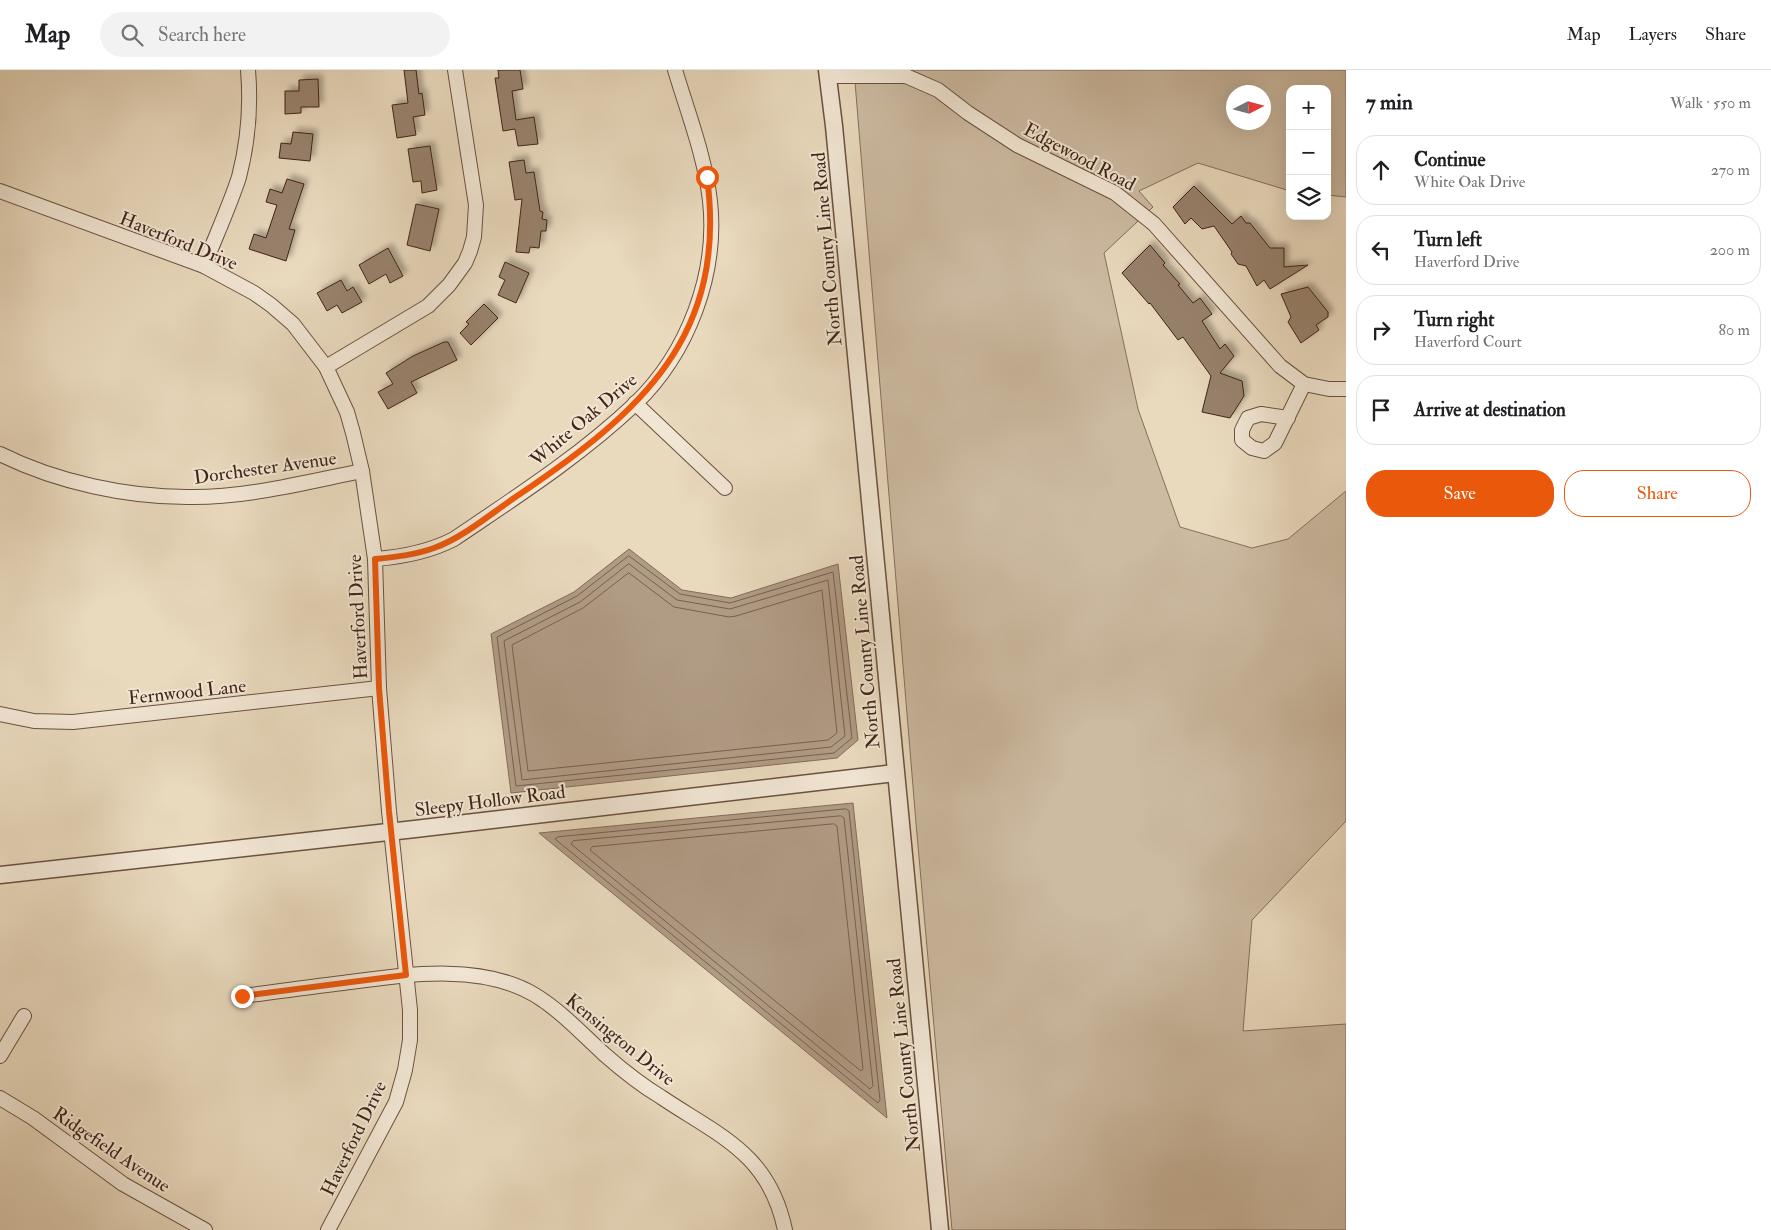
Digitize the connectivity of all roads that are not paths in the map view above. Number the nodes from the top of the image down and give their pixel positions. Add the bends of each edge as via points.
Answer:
1 (248, 70) edge
2 (455, 70) edge
3 (675, 70) edge
4 (827, 73) edge
5 (0, 191) edge
6 (204, 266) junction
7 (326, 367) junction
8 (1304, 384) junction
9 (1346, 389) edge
10 (635, 403) junction
11 (1288, 418) dead end
12 (0, 454) edge
13 (362, 471) junction
14 (725, 488) dead end
15 (375, 559) junction
16 (379, 688) junction
17 (0, 714) edge
18 (895, 773) junction
19 (391, 832) junction
20 (0, 875) edge
21 (406, 975) junction
22 (242, 996) dead end
23 (24, 1016) dead end
24 (0, 1056) edge
25 (0, 1098) edge
26 (205, 1230) edge
27 (328, 1230) edge
28 (784, 1230) edge
29 (940, 1230) edge

1 - 6 street via 248,128 238,177
2 - 7 street via 476,205 474,237 468,257 449,285 428,306
3 - 10 street, White Oak Drive via 707,177 710,250 700,297 681,343 652,385
4 - 8 street, Edgewood Road via 906,76 938,90 1017,145 1115,193 1154,224 1280,366
4 - 18 street, North County Line Road
5 - 6 street, Haverford Drive
6 - 7 street, Haverford Drive via 254,292 271,305 293,324
7 - 13 street, Haverford Drive via 347,412
8 - 9 street, Edgewood Road
8 - 11 street
10 - 14 street
10 - 15 street, White Oak Drive via 561,466 454,539 423,551
12 - 13 street, Dorchester Avenue via 78,482 131,493 192,498 277,488
13 - 15 street, Haverford Drive
15 - 16 street, Haverford Drive
16 - 17 street, Fernwood Lane via 73,722 34,722
16 - 19 street, Haverford Drive
18 - 19 street, Sleepy Hollow Road
18 - 29 street, North County Line Road
19 - 20 street, Sleepy Hollow Road
19 - 21 street, Haverford Drive
21 - 22 street, Kensington Drive
21 - 27 street, Haverford Drive via 410,1040 396,1102
21 - 28 street, Kensington Drive via 463,975 495,981 534,995 558,1011 612,1061 655,1094 720,1134 754,1163 768,1184
23 - 24 street
25 - 26 street, Ridgefield Avenue via 33,1118 123,1184

